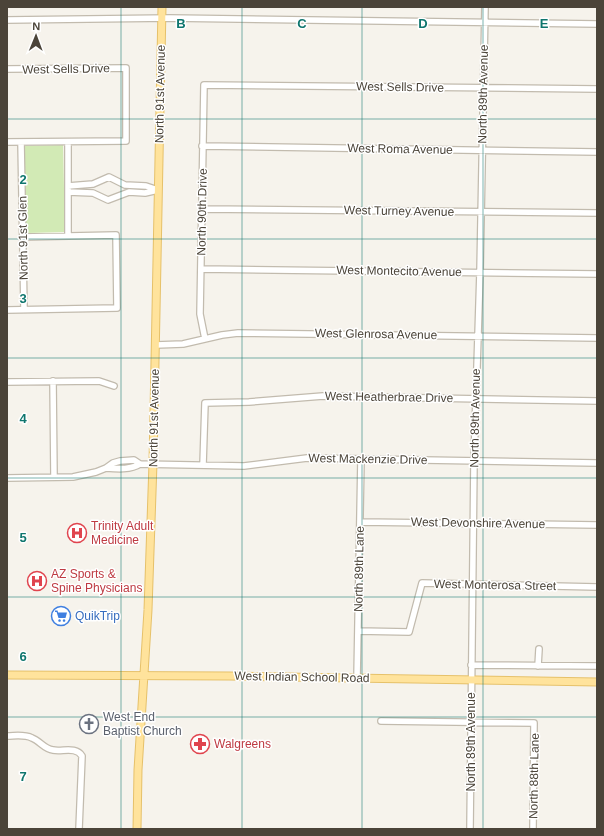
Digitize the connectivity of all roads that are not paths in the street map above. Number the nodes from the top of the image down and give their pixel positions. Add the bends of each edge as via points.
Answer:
1 (162, 7) edge
2 (485, 7) edge
3 (161, 18) junction
4 (7, 20) edge
5 (484, 22) junction
6 (597, 24) edge
7 (7, 69) edge
8 (204, 85) joint
9 (483, 88) junction
10 (597, 89) edge
11 (7, 142) edge
12 (21, 142) junction
13 (68, 142) junction
14 (202, 146) junction
15 (482, 150) junction
16 (597, 152) edge
17 (97, 182) junction
18 (68, 189) junction
19 (158, 190) junction
20 (98, 196) junction
21 (202, 209) junction
22 (481, 212) junction
23 (597, 213) edge
24 (68, 236) junction
25 (22, 237) junction
26 (201, 269) junction
27 (480, 272) junction
28 (597, 274) edge
29 (7, 310) edge
30 (24, 310) junction
31 (478, 336) junction
32 (597, 338) edge
33 (205, 339) junction
34 (156, 345) junction
35 (52, 381) junction
36 (7, 382) edge
37 (114, 386) dead end
38 (475, 398) junction
39 (597, 401) edge
40 (361, 459) junction
41 (474, 461) junction
42 (153, 463) junction
43 (597, 463) edge
44 (203, 465) junction
45 (7, 478) edge
46 (54, 478) junction
47 (360, 522) junction
48 (474, 523) junction
49 (597, 525) edge
50 (472, 585) junction
51 (597, 587) edge
52 (358, 631) junction
53 (539, 649) dead end
54 (471, 665) junction
55 (538, 666) junction
56 (597, 666) edge
57 (7, 675) edge
58 (144, 675) junction
59 (357, 678) junction
60 (471, 680) junction
61 (597, 682) edge
62 (381, 720) dead end
63 (472, 722) junction
64 (7, 736) edge
65 (79, 829) edge
66 (137, 829) edge
67 (470, 829) edge
68 (533, 829) edge

1 - 3 main road, North 91st Avenue
2 - 5 street, North 89th Avenue
3 - 4 street
3 - 5 street
3 - 19 main road, North 91st Avenue
5 - 6 street
5 - 9 street, North 89th Avenue
7 - 13 street, West Sells Drive via 126,68 126,141
8 - 9 street, West Sells Drive
8 - 14 street, North 90th Drive
9 - 10 street, West Sells Drive
9 - 15 street, North 89th Avenue
11 - 12 street
12 - 13 street
12 - 25 street, North 91st Glen
13 - 18 street
14 - 15 street, West Roma Avenue
14 - 21 street, North 90th Drive
15 - 16 street, West Roma Avenue
15 - 22 street, North 89th Avenue
17 - 18 street
17 - 19 street via 109,177 125,185 146,186
17 - 20 street
18 - 20 street
18 - 24 street
19 - 20 street via 145,193 129,192 108,200
19 - 34 main road, North 91st Avenue
21 - 22 street, West Turney Avenue
21 - 26 street, North 90th Drive
22 - 23 street, West Turney Avenue
22 - 27 street, North 89th Avenue
24 - 25 street
24 - 30 street via 116,235 117,308
25 - 30 street, North 91st Glen
26 - 27 street, West Montecito Avenue
26 - 33 street, North 90th Drive via 200,314
27 - 28 street, West Montecito Avenue
27 - 31 street, North 89th Avenue
29 - 30 street
31 - 32 street, West Glenrosa Avenue
31 - 33 street, West Glenrosa Avenue via 244,333 222,334
31 - 38 street, North 89th Avenue
33 - 34 street, West Glenrosa Avenue via 183,344
34 - 42 main road, North 91st Avenue
35 - 36 street
35 - 37 street via 100,381
35 - 46 street
38 - 39 street, West Heatherbrae Drive
38 - 41 street, North 89th Avenue
38 - 44 street, West Heatherbrae Drive via 323,396 205,403
40 - 41 street, West Mackenzie Drive
40 - 44 street, West Mackenzie Drive via 307,458 244,466
40 - 47 street, North 89th Lane
41 - 43 street, West Mackenzie Drive
41 - 48 street, North 89th Avenue
42 - 44 street, West Mackenzie Drive
42 - 46 street, West Mackenzie Drive via 135,467 106,468 72,477
42 - 58 main road, North 91st Avenue
45 - 46 street, West Mackenzie Drive
47 - 48 street, West Devonshire Avenue
47 - 52 street, North 89th Lane
48 - 49 street, West Devonshire Avenue
48 - 50 street, North 89th Avenue
50 - 51 street, West Monterosa Street
50 - 52 street, West Monterosa Street via 422,583 409,632
50 - 54 street, North 89th Avenue
52 - 59 street, North 89th Lane
53 - 55 street
54 - 55 street
54 - 60 street, North 89th Avenue
55 - 56 street
57 - 58 main road, West Indian School Road
58 - 59 main road, West Indian School Road
58 - 66 main road, North 91st Avenue
59 - 60 main road, West Indian School Road
60 - 61 main road, West Indian School Road
60 - 63 street, North 89th Avenue
62 - 63 street
63 - 67 street, North 89th Avenue
63 - 68 street, North 88th Lane via 534,723
64 - 65 street via 24,735 46,748 80,752 82,756

